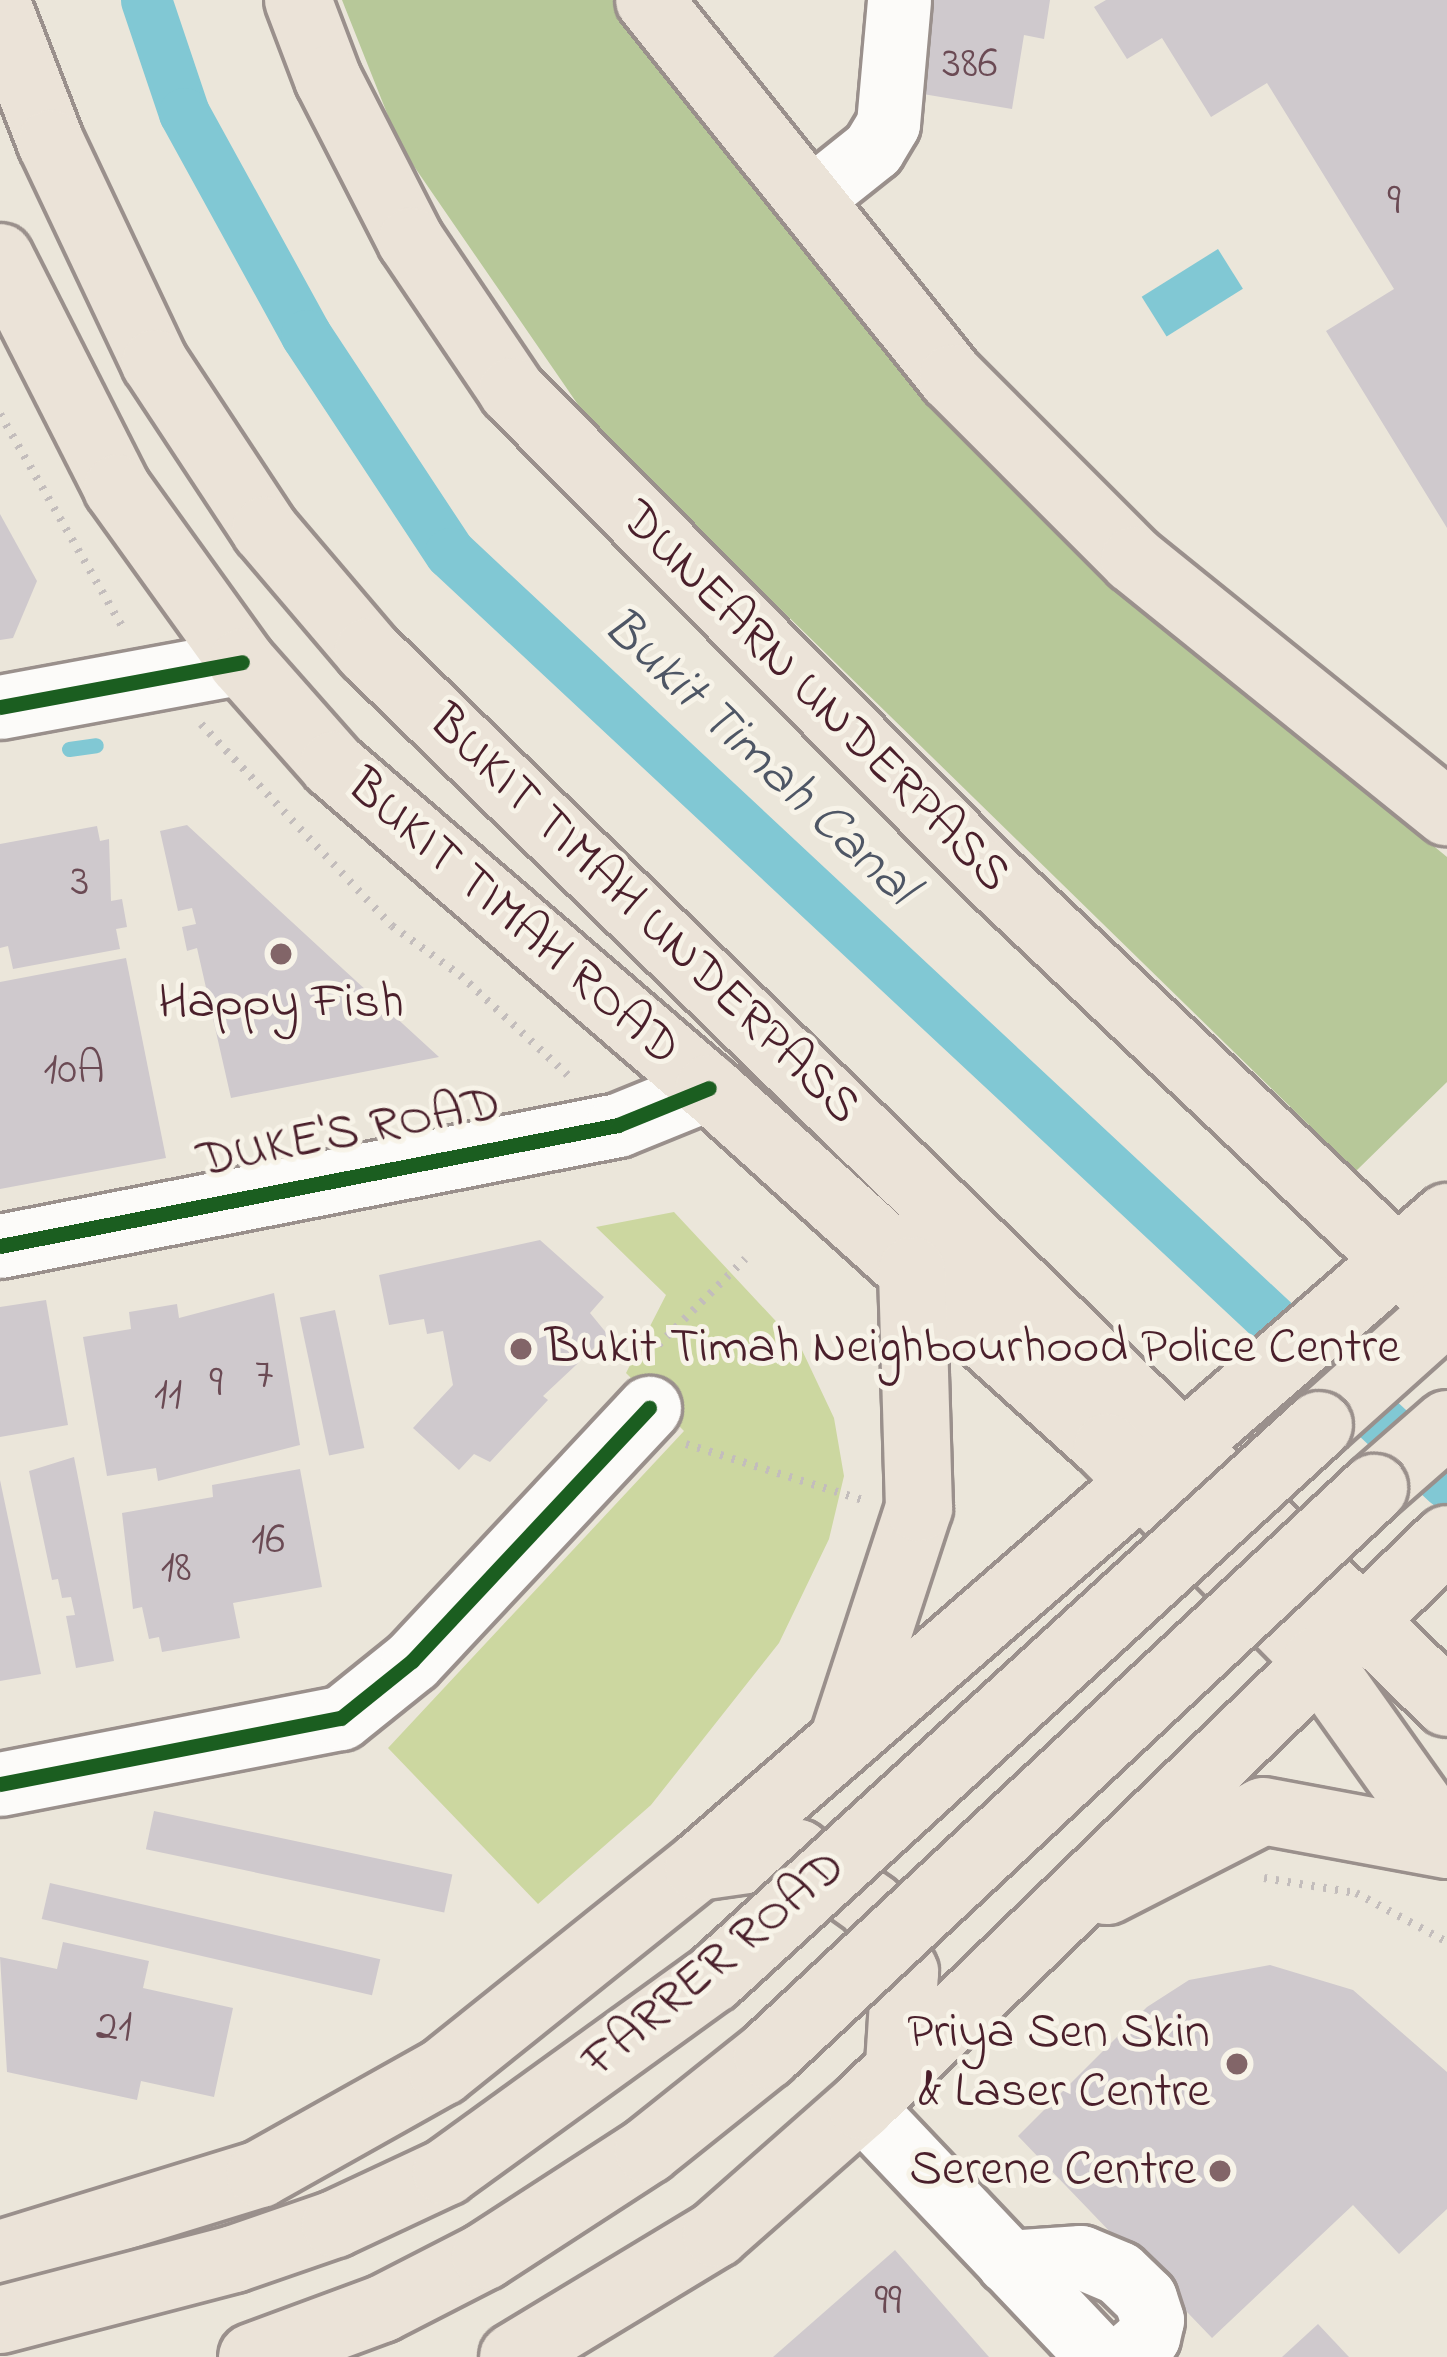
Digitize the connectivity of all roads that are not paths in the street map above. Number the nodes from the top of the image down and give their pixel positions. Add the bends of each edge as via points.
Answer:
1 (298, 0) edge
2 (650, 0) edge
3 (899, 0) edge
4 (0, 11) edge
5 (809, 200) junction
6 (2, 273) edge
7 (242, 662) junction
8 (1294, 688) junction
9 (0, 707) edge
10 (1447, 762) edge
11 (1447, 813) edge
12 (709, 1088) junction
13 (1447, 1217) edge
14 (0, 1246) edge
15 (912, 1270) junction
16 (1447, 1308) edge
17 (649, 1408) road end
18 (1447, 1424) edge
19 (1141, 1486) junction
20 (1447, 1539) edge
21 (1317, 1660) junction
22 (1447, 1702) edge
23 (842, 1741) junction
24 (0, 1784) edge
25 (1447, 1844) edge
26 (698, 1867) junction
27 (1057, 1917) junction
28 (880, 2086) junction
29 (0, 2254) edge
30 (1008, 2262) junction
31 (0, 2320) edge
32 (252, 2357) edge
33 (513, 2357) edge
34 (1099, 2357) edge
35 (1125, 2357) edge

1 - 16 highway, DUNEARN UNDERPASS via 328,79 411,242 512,392 990,874
2 - 5 highway
3 - 5 street via 888,124 873,149
4 - 22 highway, BUKIT TIMAH UNDERPASS via 51,143 155,363 265,530 368,651
5 - 8 highway via 952,378 1134,560
6 - 7 highway, BUKIT TIMAH ROAD via 117,488
7 - 9 street
7 - 12 highway, BUKIT TIMAH ROAD via 333,765
8 - 10 highway
8 - 11 highway
12 - 14 street, DUKE'S ROAD via 618,1125
12 - 15 highway, BUKIT TIMAH ROAD
13 - 19 highway
15 - 19 highway, BUKIT TIMAH ROAD
15 - 23 highway via 919,1508
16 - 31 highway, FARRER ROAD, bridge via 713,1979 446,2172 234,2259
17 - 24 street via 412,1661 341,1718
18 - 32 highway, FARRER ROAD, bridge via 767,2055 648,2150 485,2256 382,2309
19 - 21 highway, BUKIT TIMAH ROAD
19 - 23 highway
20 - 21 highway
21 - 25 highway, BUKIT TIMAH ROAD
21 - 27 highway
23 - 26 highway
25 - 27 highway via 1263,1810
26 - 28 highway via 798,1853 872,1906 905,1972
26 - 29 highway via 442,2072 260,2174
27 - 28 highway
28 - 30 street
28 - 33 highway via 716,2234
30 - 34 street
30 - 35 street via 1081,2257 1119,2273 1145,2298 1152,2320 1148,2337

